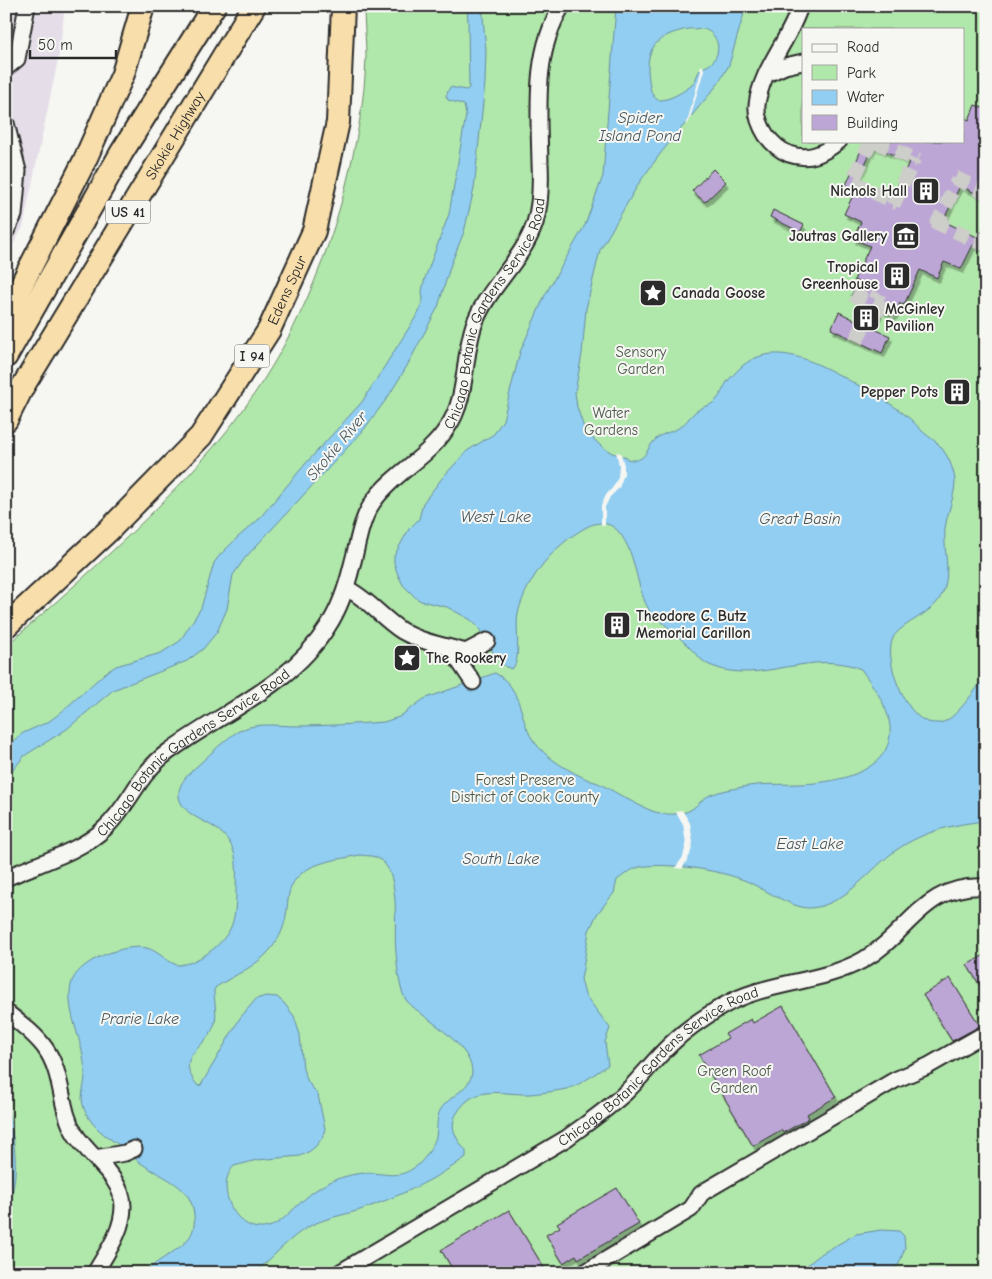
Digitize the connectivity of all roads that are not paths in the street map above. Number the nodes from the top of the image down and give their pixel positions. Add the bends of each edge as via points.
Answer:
1 (27, 6) edge
2 (143, 6) edge
3 (214, 6) edge
4 (254, 6) edge
5 (343, 6) edge
6 (562, 6) edge
7 (799, 12) edge
8 (802, 31) edge
9 (802, 62) edge
10 (6, 68) edge
11 (767, 74) junction
12 (6, 123) edge
13 (837, 142) edge
14 (11, 195) edge
15 (6, 231) edge
16 (6, 315) edge
17 (6, 356) edge
18 (6, 420) edge
19 (346, 588) junction
20 (6, 626) edge
21 (487, 641) dead end
22 (450, 648) junction
23 (473, 682) dead end
24 (6, 878) edge
25 (986, 887) edge
26 (6, 1012) edge
27 (986, 1033) edge
28 (134, 1149) dead end
29 (95, 1158) junction
30 (95, 1273) edge
31 (339, 1273) edge
32 (584, 1273) edge

1 - 10 street via 18,59
2 - 16 highway via 123,74 84,162
3 - 17 highway, US 41 via 122,152
4 - 18 highway, Skokie Highway / US 41 via 23,386
5 - 20 highway, Edens Spur / I 94 via 338,122 314,231 269,330 201,436 108,531
6 - 19 street, Chicago Botanic Gardens Service Road via 554,20 541,63 540,193 535,225 474,324 464,384 449,426 435,445 385,488 367,511
7 - 8 street
7 - 11 street
9 - 11 street
11 - 13 street via 757,106 763,130 778,148 788,154 813,157
12 - 14 street via 18,171
14 - 15 street via 14,215
19 - 22 street via 403,631
19 - 24 street, Chicago Botanic Gardens Service Road via 327,629 294,665 266,688 158,760 106,828 82,844
21 - 22 street via 466,652
22 - 23 street
25 - 31 street, Chicago Botanic Gardens Service Road via 948,891 934,899 876,951 852,966 770,988 710,1014 683,1033 623,1094 567,1138
26 - 29 street via 36,1038 52,1058 74,1133
27 - 32 street via 928,1066 895,1080 705,1191 690,1209
28 - 29 street
29 - 30 street via 118,1186 123,1207 118,1232

